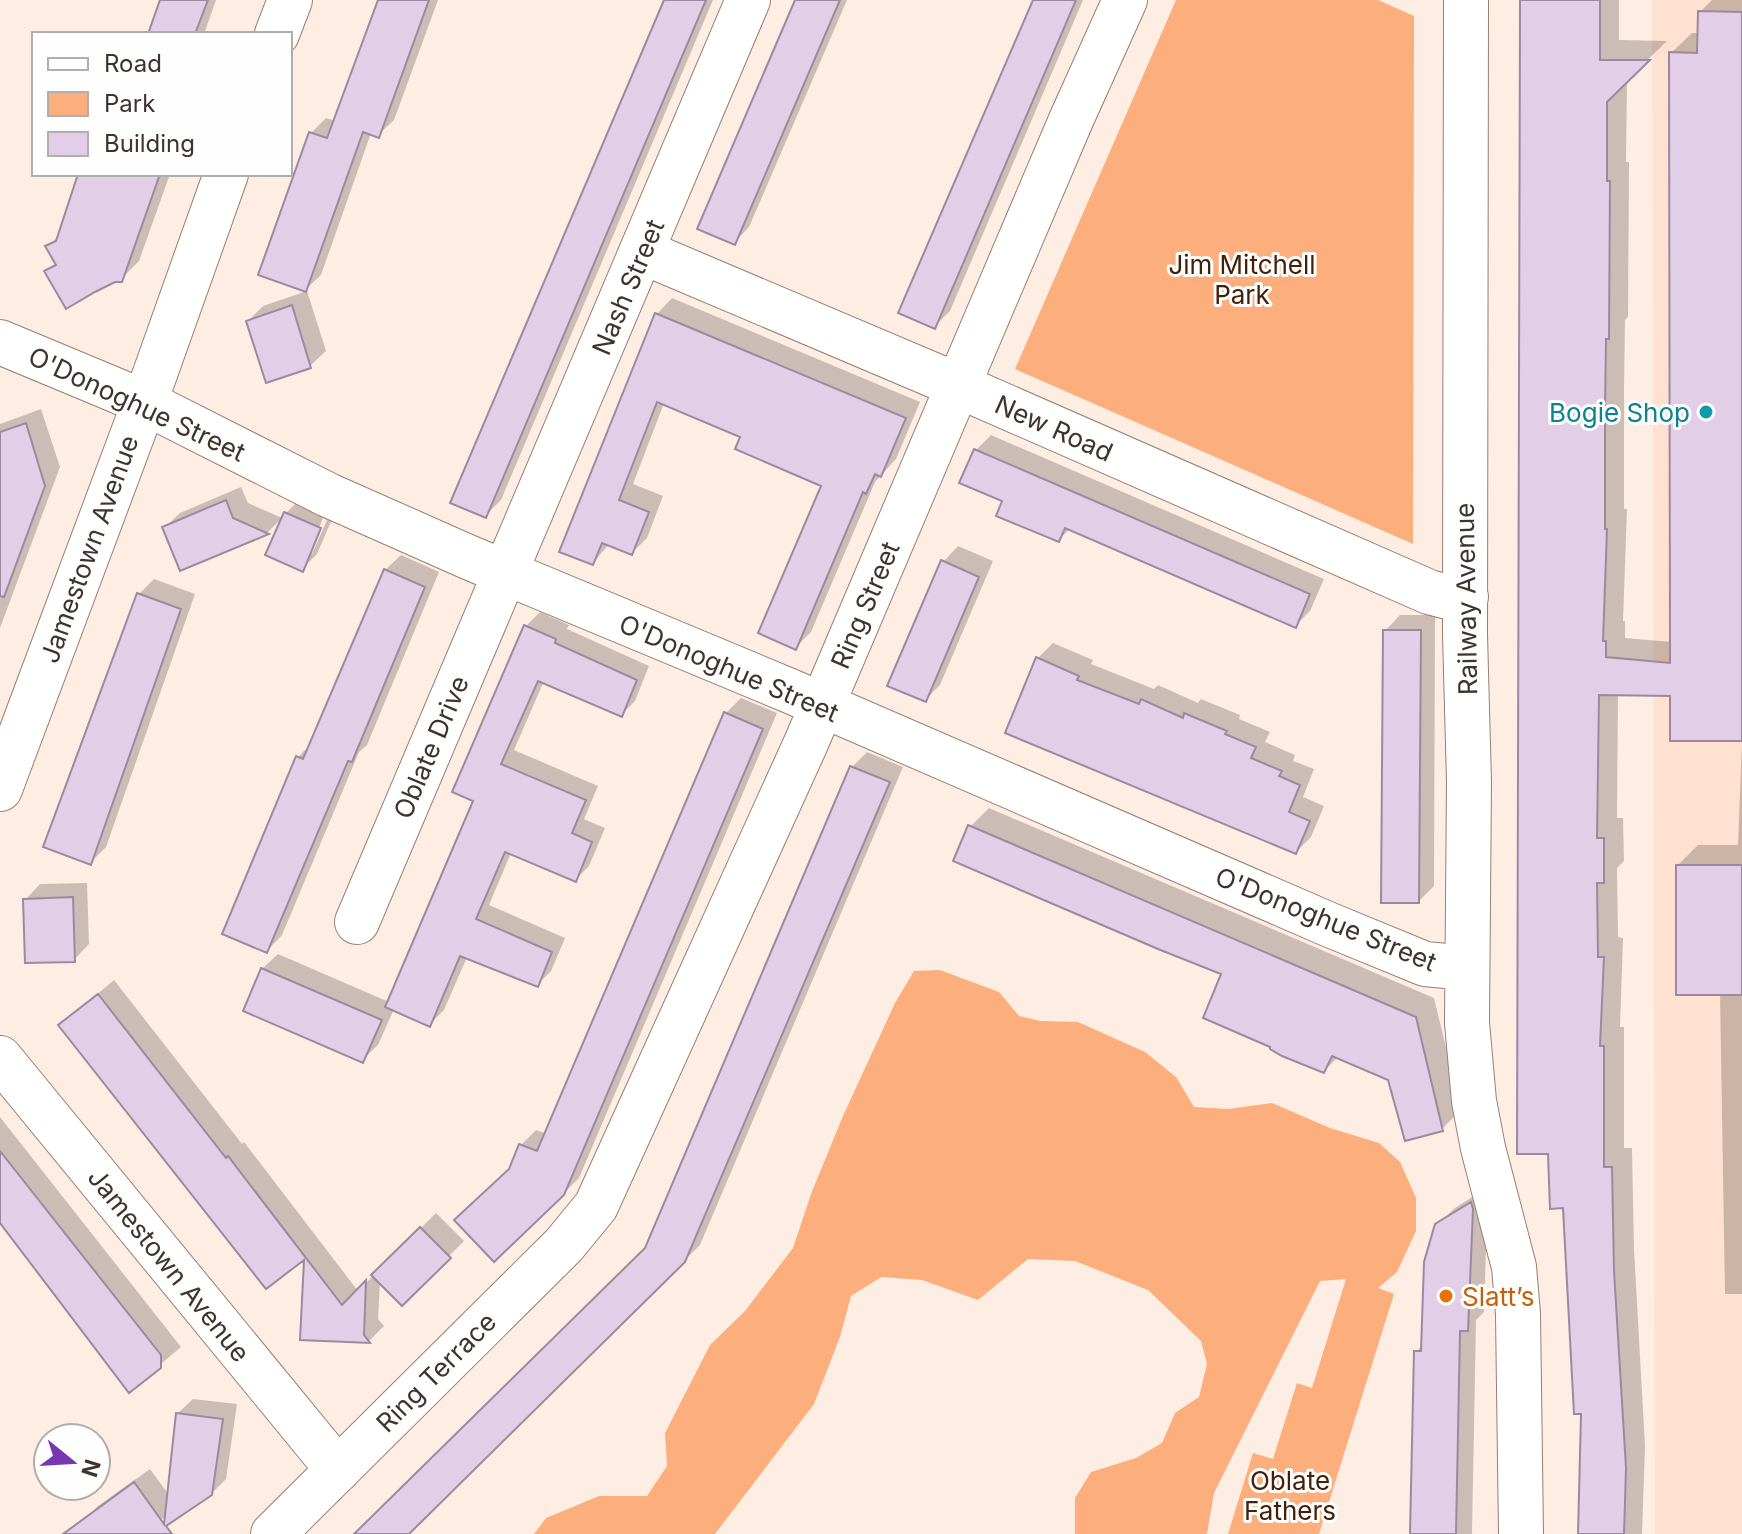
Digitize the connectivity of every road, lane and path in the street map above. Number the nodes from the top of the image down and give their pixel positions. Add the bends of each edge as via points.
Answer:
1 (290, 0) edge
2 (748, 0) edge
3 (1125, 0) edge
4 (1466, 0) edge
5 (278, 32) edge
6 (225, 176) edge
7 (643, 252) junction
8 (0, 342) edge
9 (959, 386) junction
10 (144, 402) junction
11 (506, 572) junction
12 (1466, 597) junction
13 (821, 707) junction
14 (0, 789) edge
15 (357, 922) dead end
16 (1467, 968) junction
17 (0, 1058) edge
18 (596, 1206) joint
19 (338, 1470) junction
20 (273, 1534) edge
21 (1521, 1534) edge

1 - 5 street
2 - 7 street, Nash Street
3 - 9 street, Ring Street
4 - 12 street, Railway Avenue
6 - 10 street, Jamestown Avenue
7 - 9 street, New Road
7 - 11 street, Nash Street
8 - 10 street, O'Donoghue Street
9 - 12 street, New Road via 1429,592
9 - 13 street, Ring Street
10 - 11 street, O'Donoghue Street via 328,495
10 - 14 street, Jamestown Avenue
11 - 13 street, O'Donoghue Street
11 - 15 street, Oblate Drive
12 - 16 street, Railway Avenue
13 - 16 street, O'Donoghue Street via 1396,953 1425,964
13 - 18 street, Ring Street
16 - 21 street, Railway Avenue via 1474,1101 1514,1267
17 - 19 street, Jamestown Avenue
18 - 19 street, Ring Terrace via 564,1245
19 - 20 street, Ring Terrace

